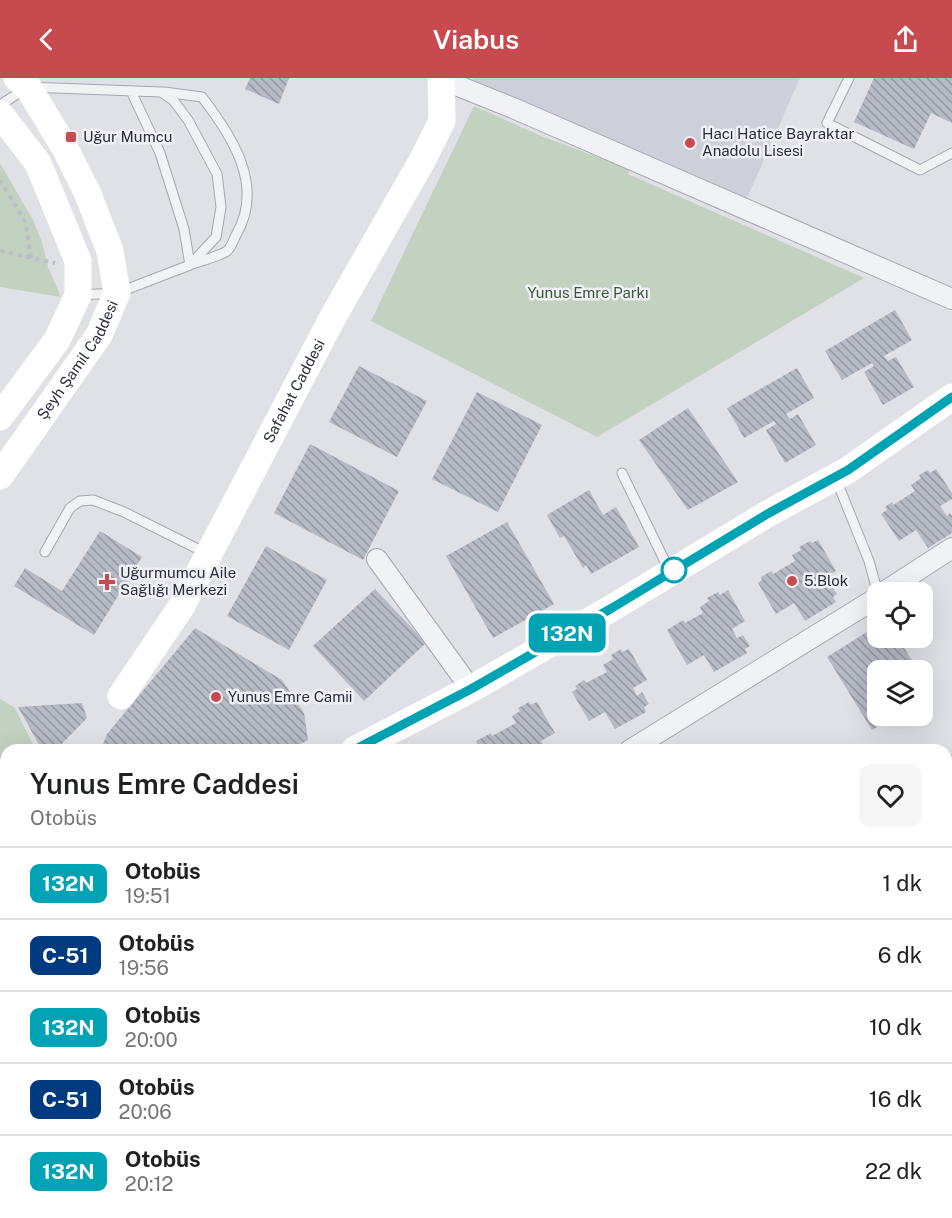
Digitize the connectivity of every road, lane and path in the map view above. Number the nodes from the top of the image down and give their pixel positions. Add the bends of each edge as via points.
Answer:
1 (441, 78) edge
2 (849, 78) edge
3 (23, 83) edge
4 (131, 91) junction
5 (161, 92) junction
6 (0, 105) edge
7 (0, 114) edge
8 (952, 153) edge
9 (0, 180) edge
10 (0, 251) edge
11 (31, 258) junction
12 (190, 265) junction
13 (78, 282) junction
14 (117, 293) junction
15 (952, 299) edge
16 (952, 397) edge
17 (0, 417) edge
18 (622, 473) dead end
19 (0, 476) edge
20 (835, 477) junction
21 (952, 548) edge
22 (45, 552) dead end
23 (208, 554) junction
24 (377, 559) dead end
25 (670, 572) junction
26 (875, 582) edge
27 (899, 582) edge
28 (867, 602) edge
29 (471, 689) junction
30 (121, 696) dead end
31 (366, 744) edge
32 (640, 744) edge

1 - 15 street
1 - 23 street, Safahat Caddesi via 442,121
2 - 8 lane via 828,123 920,170
3 - 4 lane
3 - 6 lane
3 - 14 street, Şeyh Şamil Caddesi via 65,148 87,192 110,251
4 - 5 lane
4 - 12 lane via 160,153 184,229
5 - 12 lane via 173,100 188,120 217,174 221,207 216,237
5 - 12 lane via 202,97 237,150 247,181 245,220 227,251
7 - 13 street via 38,163 78,261
9 - 11 path via 26,223
10 - 11 path
11 - 13 path
12 - 14 lane
13 - 14 lane
13 - 17 street, Şeyh Şamil Caddesi via 57,340
14 - 19 street, Şeyh Şamil Caddesi via 99,335
16 - 20 street
18 - 25 lane
20 - 25 street
20 - 26 lane
21 - 27 street
22 - 23 lane via 70,508 80,501 93,500
23 - 30 street, Safahat Caddesi via 181,607
24 - 29 street
25 - 29 street
28 - 32 street
29 - 31 street

